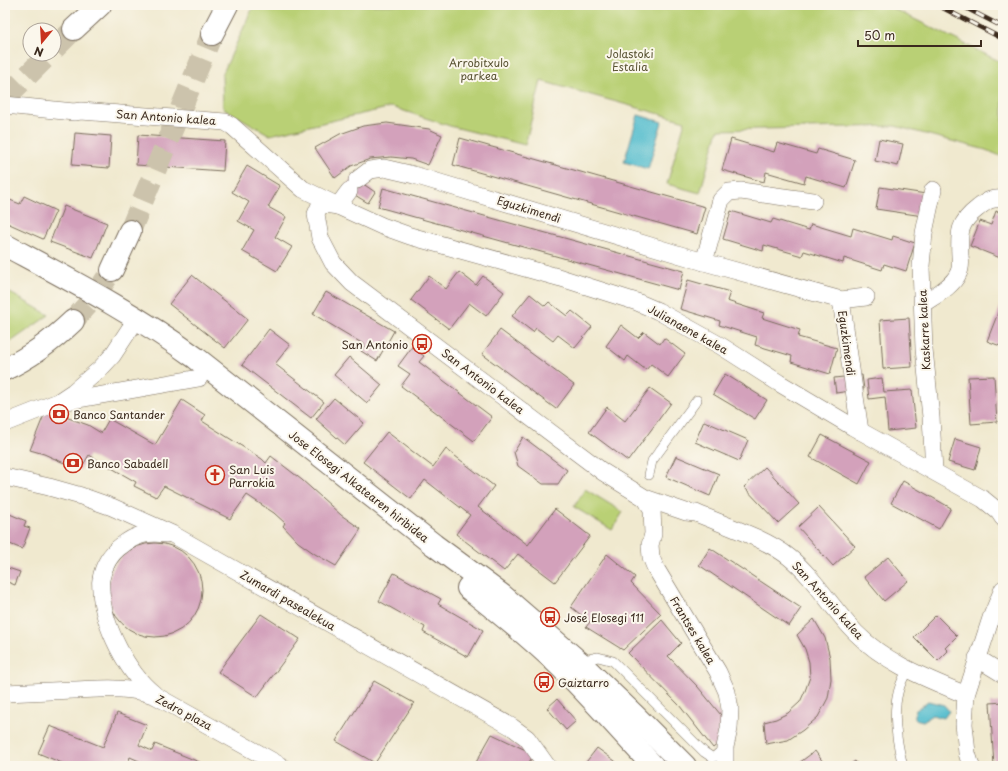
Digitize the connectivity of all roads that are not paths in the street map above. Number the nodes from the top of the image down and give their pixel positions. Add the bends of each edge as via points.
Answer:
1 (100, 5) edge
2 (227, 5) edge
3 (74, 29) tunnel mouth
4 (212, 34) tunnel mouth
5 (5, 105) edge
6 (303, 189) junction
7 (933, 190) dead end
8 (1003, 199) edge
9 (813, 201) dead end
10 (338, 206) junction
11 (318, 211) junction
12 (130, 231) tunnel mouth
13 (5, 245) edge
14 (5, 259) edge
15 (704, 262) junction
16 (112, 270) tunnel mouth
17 (866, 297) dead end
18 (840, 300) junction
19 (923, 304) junction
20 (73, 321) tunnel mouth
21 (134, 324) junction
22 (5, 369) edge
23 (199, 378) junction
24 (697, 400) dead end
25 (58, 402) junction
26 (5, 423) edge
27 (860, 431) junction
28 (934, 471) junction
29 (649, 475) dead end
30 (5, 477) edge
31 (645, 498) junction
32 (686, 512) junction
33 (1001, 515) edge
34 (172, 534) junction
35 (653, 534) junction
36 (1003, 589) edge
37 (977, 658) junction
38 (578, 661) junction
39 (127, 664) junction
40 (908, 670) junction
41 (1003, 674) edge
42 (116, 688) junction
43 (5, 693) edge
44 (966, 695) junction
45 (156, 696) junction
46 (725, 747) junction
47 (649, 763) edge
48 (281, 766) edge
49 (547, 766) edge
50 (685, 766) edge
51 (725, 766) edge
52 (902, 766) edge
53 (971, 766) edge

1 - 3 main road
2 - 4 main road
5 - 6 street, San Antonio kalea via 225,122
6 - 10 street, San Antonio kalea
6 - 11 street, San Antonio kalea
7 - 19 street, Kaskarre kalea via 924,233 921,266
8 - 19 street via 994,198 986,202 963,223 959,241 961,265 958,274 953,282
9 - 15 street via 741,191 729,192 721,200
10 - 11 street, Julianaene kalea via 325,204
10 - 15 street, Eguzkimendi via 353,185 370,170 384,168
10 - 27 street, Julianaene kalea via 410,236 561,278 658,311 721,346
11 - 31 street, San Antonio kalea via 320,238 333,263 352,283 603,472
12 - 16 main road
13 - 21 main road, Jose Elosegi Alkatearen hiribidea via 104,298
14 - 21 main road, Jose Elosegi Alkatearen hiribidea via 96,309
15 - 18 street, Eguzkimendi
17 - 18 street
18 - 27 street, Eguzkimendi
19 - 28 street, Kaskarre kalea via 924,350
20 - 22 main road via 42,348
21 - 23 main road, Jose Elosegi Alkatearen hiribidea
21 - 25 street via 100,369
21 - 38 main road, Jose Elosegi Alkatearen hiribidea via 196,358 503,596
23 - 25 street
23 - 47 main road, Jose Elosegi Alkatearen hiribidea via 508,620 560,667
24 - 29 lane via 652,461
25 - 26 street
27 - 28 street, Julianaene kalea
28 - 33 street, Julianaene kalea via 983,499
30 - 34 street, Zumardi pasealekua via 81,496
31 - 32 street, San Antonio kalea
31 - 35 street, Frantses kalea via 652,509
32 - 35 street via 675,513 667,518 658,525
32 - 40 street, San Antonio kalea via 696,513 778,549 802,569 856,633 874,649
34 - 39 street via 149,532 130,538 116,550 106,564 100,580 106,622
34 - 49 street, Zumardi pasealekua via 512,727 527,738
35 - 46 street, Frantses kalea via 650,545 655,567 718,672 727,692 730,709
36 - 37 street
37 - 41 street
37 - 44 street
38 - 46 lane via 598,657 614,660 704,752 713,758
38 - 50 main road, Jose Elosegi Alkatearen hiribidea
39 - 42 street via 126,678
39 - 45 street
40 - 44 street, San Antonio kalea
40 - 52 lane via 898,691 894,722
42 - 43 street, Zedro plaza
42 - 45 street, Zedro plaza
44 - 53 street via 964,724
45 - 48 street, Zedro plaza
46 - 51 street, Frantses kalea

